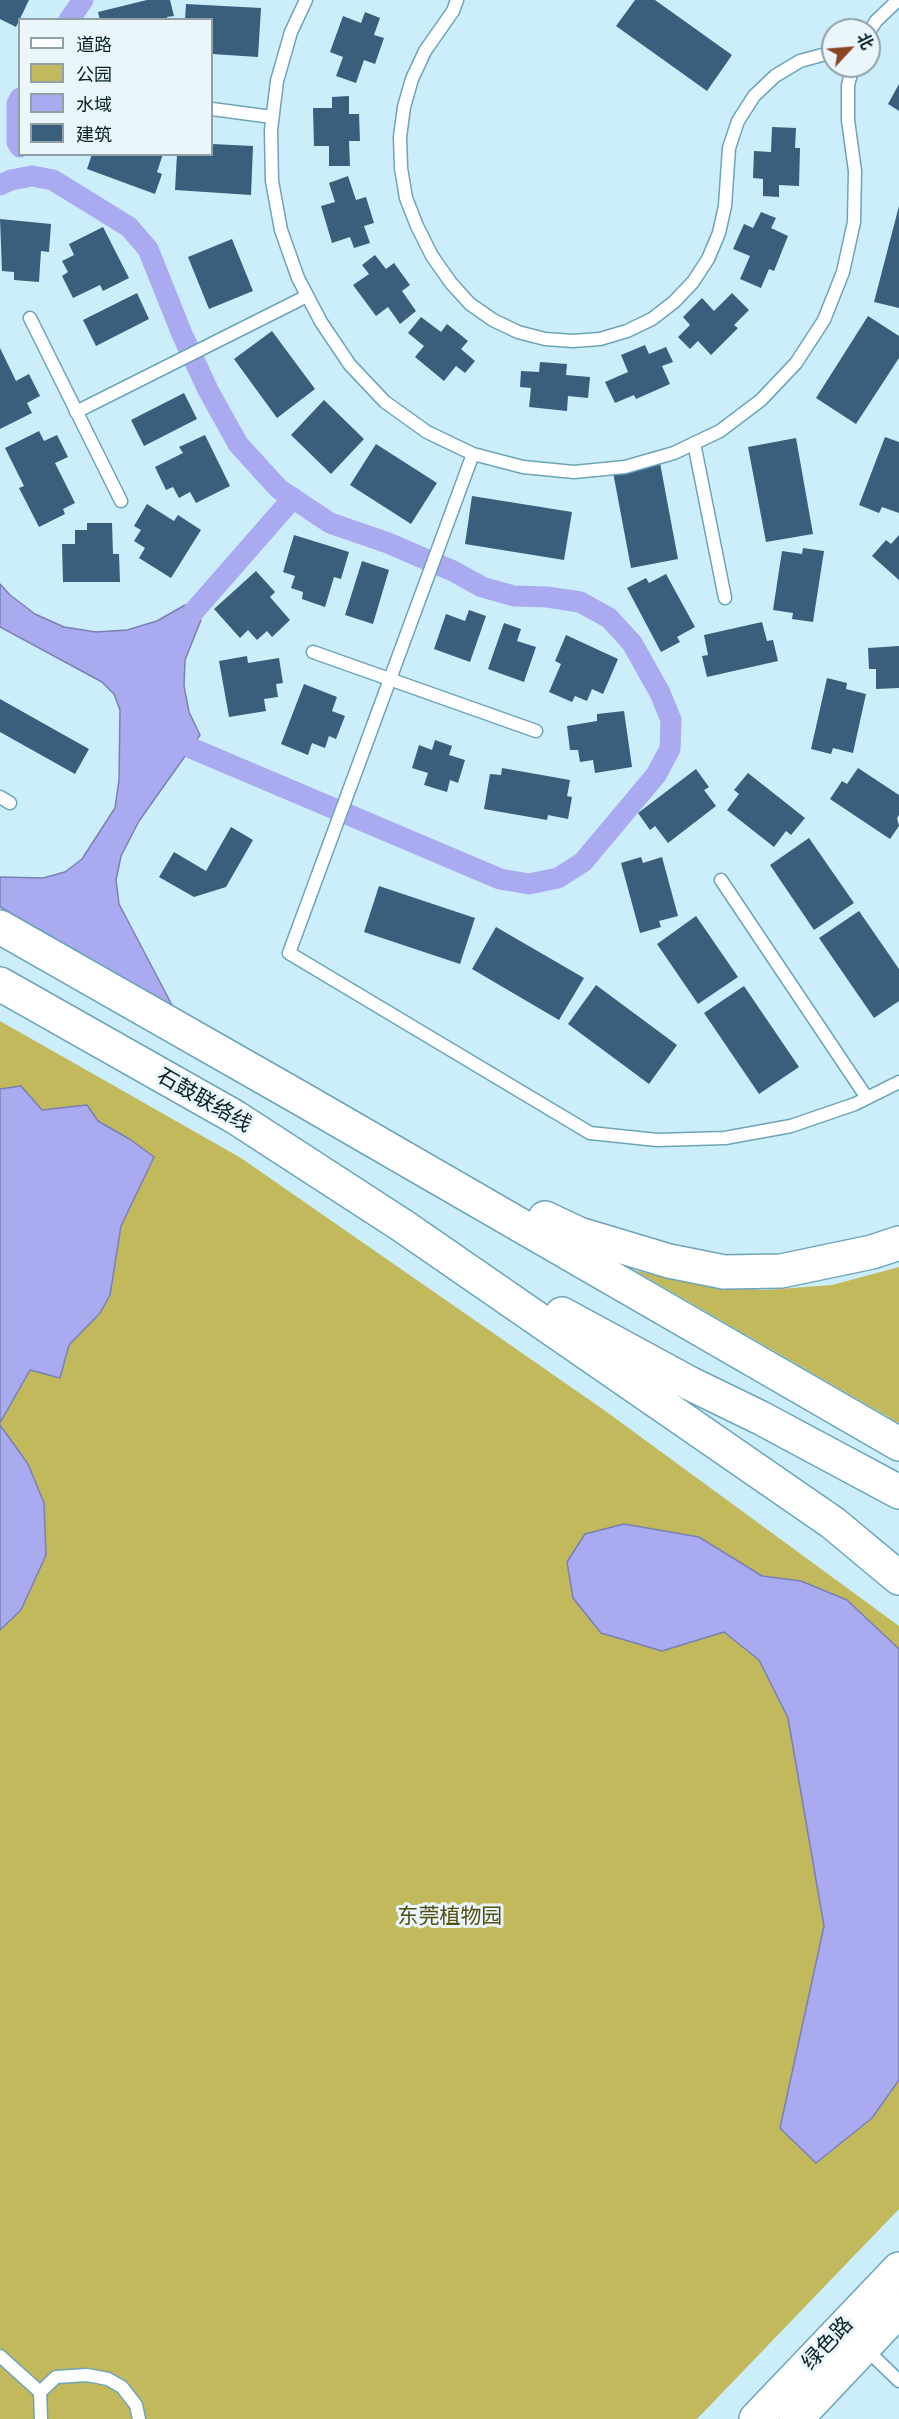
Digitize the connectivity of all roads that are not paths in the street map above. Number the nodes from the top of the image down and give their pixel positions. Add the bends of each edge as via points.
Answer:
1 (306, 0) edge
2 (457, 0) edge
3 (898, 0) edge
4 (879, 18) edge
5 (821, 55) edge
6 (850, 78) edge
7 (213, 109) edge
8 (272, 117) junction
9 (307, 296) junction
10 (30, 318) dead end
11 (76, 412) junction
12 (694, 443) junction
13 (473, 454) junction
14 (121, 501) dead end
15 (725, 598) dead end
16 (313, 652) dead end
17 (390, 679) junction
18 (536, 731) dead end
19 (721, 880) dead end
20 (0, 927) edge
21 (0, 984) edge
22 (899, 1082) edge
23 (300, 1098) junction
24 (867, 1098) junction
25 (403, 1226) junction
26 (899, 1243) edge
27 (761, 1418) junction
28 (899, 1444) edge
29 (899, 1469) edge
30 (899, 1492) edge
31 (899, 1578) edge
32 (899, 2269) edge
33 (899, 2310) edge
34 (864, 2347) junction
35 (0, 2356) edge
36 (899, 2381) edge
37 (40, 2392) junction
38 (41, 2419) edge
39 (139, 2419) edge
40 (756, 2419) edge
41 (796, 2419) edge

1 - 8 lane via 285,52
2 - 5 lane via 425,51 404,107 400,137 406,198 432,256 470,304 518,332 545,339 600,339 652,319 674,302 708,259 719,233 729,148 744,112 775,76 800,61
3 - 4 lane
6 - 12 lane via 848,120 855,171 854,222 843,272 824,320 796,363 761,400 720,430
7 - 8 lane
8 - 9 lane via 272,181 281,230
9 - 11 lane
9 - 13 lane via 350,365 385,402 427,432
10 - 11 lane
11 - 14 lane
12 - 13 lane via 625,467 574,472 523,467
12 - 15 lane
13 - 17 lane
16 - 17 lane
17 - 18 lane
17 - 24 lane via 289,953 590,1133 657,1140 725,1138 791,1126
19 - 24 lane
20 - 23 main road
21 - 25 main road, 石鼓联络线 via 235,1118
22 - 24 lane
23 - 26 main road via 579,1234 669,1261 724,1272 781,1271
23 - 28 main road
25 - 27 main road via 691,1384
25 - 31 main road via 833,1523
27 - 29 main road via 865,1461
27 - 30 main road
32 - 40 main road, 绿色路
33 - 34 main road, 绿色路
34 - 36 lane
34 - 41 main road, 绿色路
35 - 37 lane
37 - 38 lane
37 - 39 lane via 56,2376 108,2379 122,2387 136,2404

